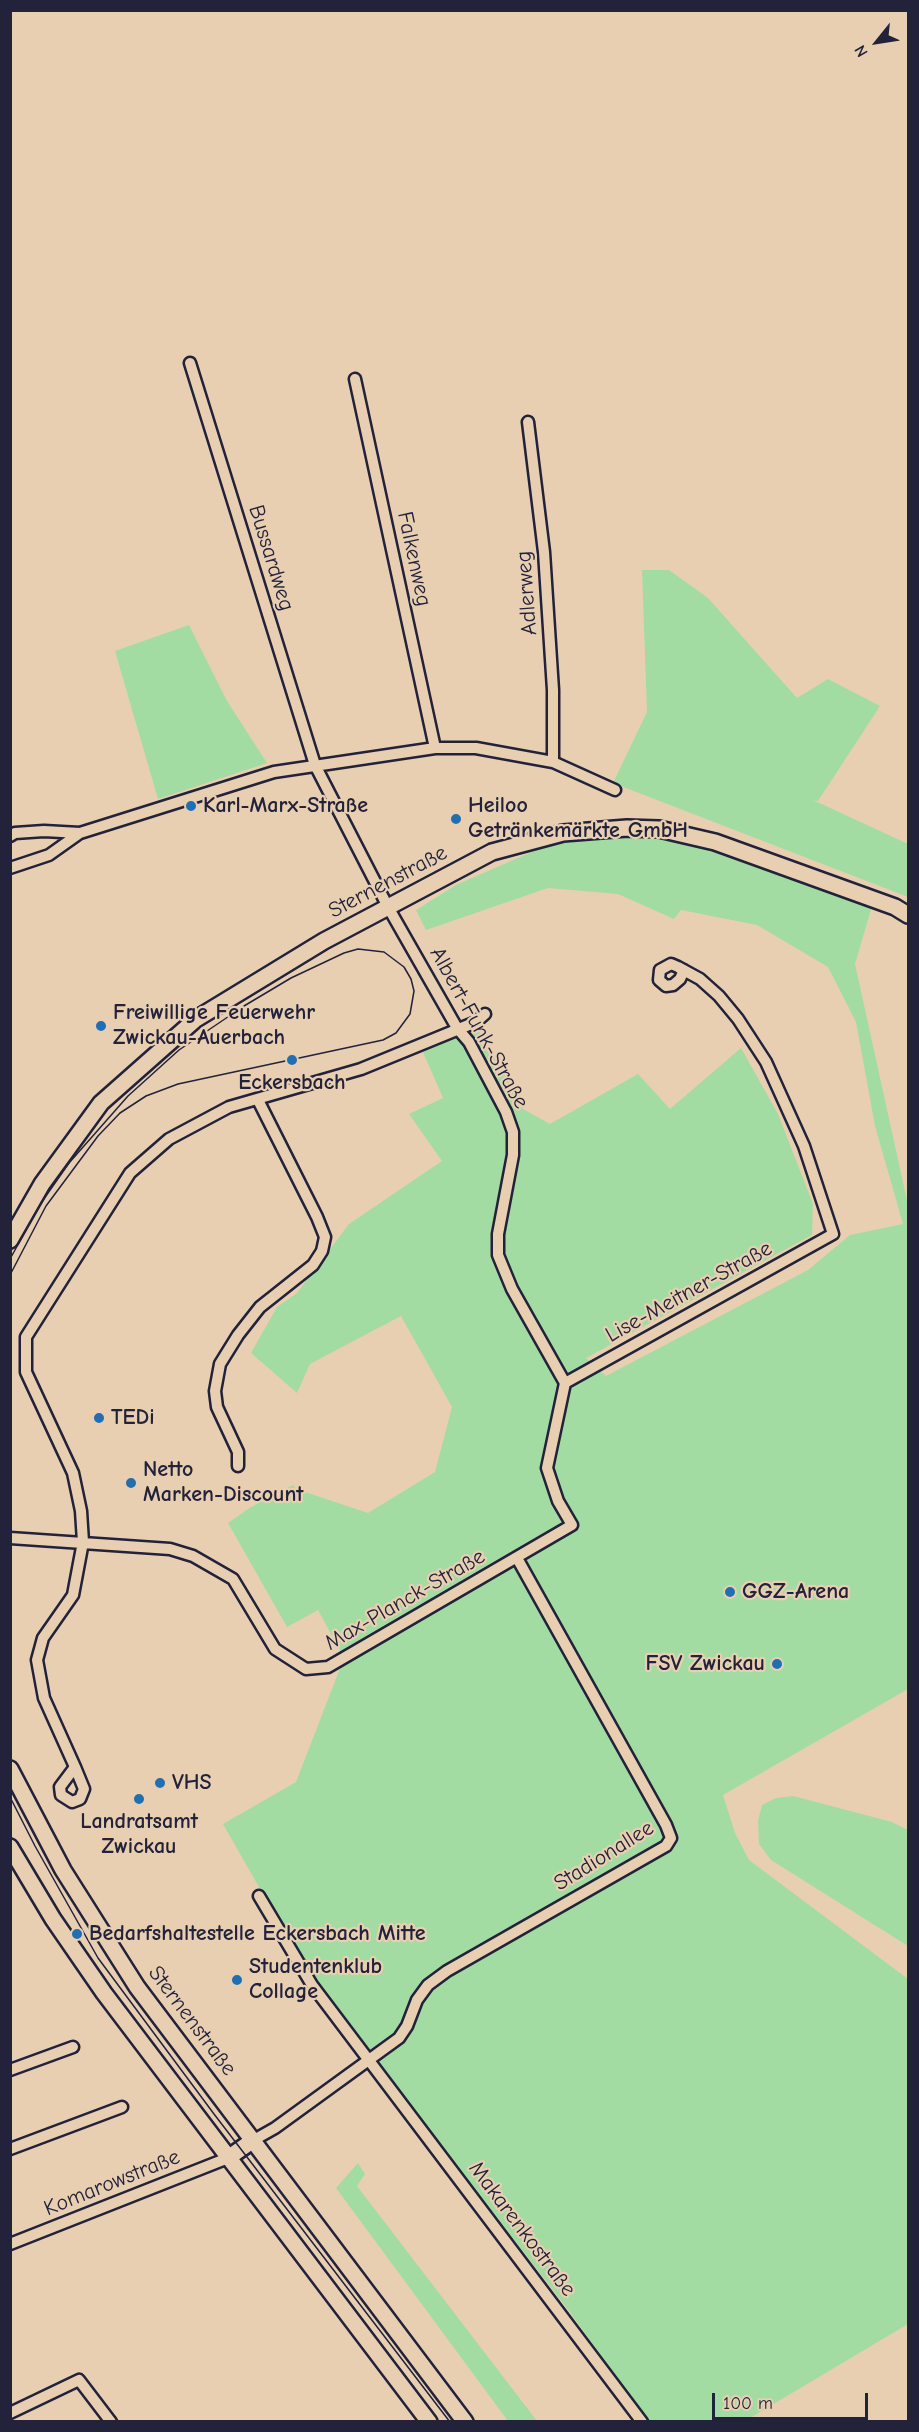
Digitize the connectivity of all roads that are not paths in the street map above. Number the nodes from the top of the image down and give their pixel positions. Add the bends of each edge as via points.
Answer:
1 (190, 363) dead end
2 (354, 379) dead end
3 (528, 422) dead end
4 (435, 748) junction
5 (553, 762) junction
6 (315, 765) junction
7 (615, 790) dead end
8 (80, 833) junction
9 (10, 836) edge
10 (10, 868) edge
11 (388, 907) junction
12 (902, 911) edge
13 (684, 970) dead end
14 (485, 1014) dead end
15 (457, 1028) junction
16 (258, 1100) junction
17 (10, 1240) edge
18 (565, 1383) junction
19 (238, 1466) dead end
20 (10, 1538) edge
21 (83, 1542) junction
22 (517, 1558) junction
23 (75, 1767) dead end
24 (10, 1770) edge
25 (10, 1848) edge
26 (259, 1896) dead end
27 (74, 2048) dead end
28 (371, 2060) junction
29 (10, 2070) edge
30 (122, 2107) dead end
31 (252, 2141) junction
32 (10, 2149) edge
33 (228, 2158) junction
34 (10, 2244) edge
35 (10, 2413) edge
36 (111, 2421) edge
37 (429, 2421) edge
38 (465, 2421) edge
39 (642, 2421) edge

1 - 6 street, Bussardweg
2 - 4 street, Falkenweg
3 - 5 street, Adlerweg via 544,552 553,690
4 - 5 street via 476,748
4 - 6 street
5 - 7 street
6 - 8 street via 274,772
6 - 11 street, Albert-Funk-Straße
8 - 9 street via 45,831
8 - 10 street via 49,855
11 - 12 street, Sternenstraße via 492,852 563,833 627,828 716,842
11 - 15 street, Albert-Funk-Straße
11 - 17 street, Sternenstraße via 196,1018 150,1057 101,1103 42,1184
13 - 18 street, Lise-Meitner-Straße via 719,996 766,1062 804,1146 832,1234
14 - 15 street via 476,1022
15 - 16 street via 361,1069
15 - 18 street, Albert-Funk-Straße via 469,1042 513,1132 498,1255 512,1289
16 - 19 street via 325,1237 313,1265 260,1307 220,1364 215,1390 217,1407 238,1452
16 - 21 street via 229,1107 169,1139 130,1173 26,1337 26,1372 73,1473
18 - 22 street, Max-Planck-Straße via 547,1468 558,1501 572,1525
20 - 21 street, Max-Planck-Straße
21 - 22 street, Max-Planck-Straße via 170,1549 193,1556 233,1579 275,1649 306,1669 328,1667
21 - 23 street via 73,1595 43,1638 37,1660 44,1698
22 - 28 street, Stadionallee via 671,1838 666,1846 428,1985 399,2038
24 - 31 street, Sternenstraße via 59,1862 137,1987
25 - 33 street via 104,1993
26 - 28 street, Makarenkostraße via 312,1985
27 - 29 street
28 - 31 street
28 - 39 street, Makarenkostraße
30 - 32 street
31 - 33 street
31 - 38 street, Sternenstraße
33 - 34 street, Komarowstraße
33 - 37 street
35 - 36 street via 80,2380

